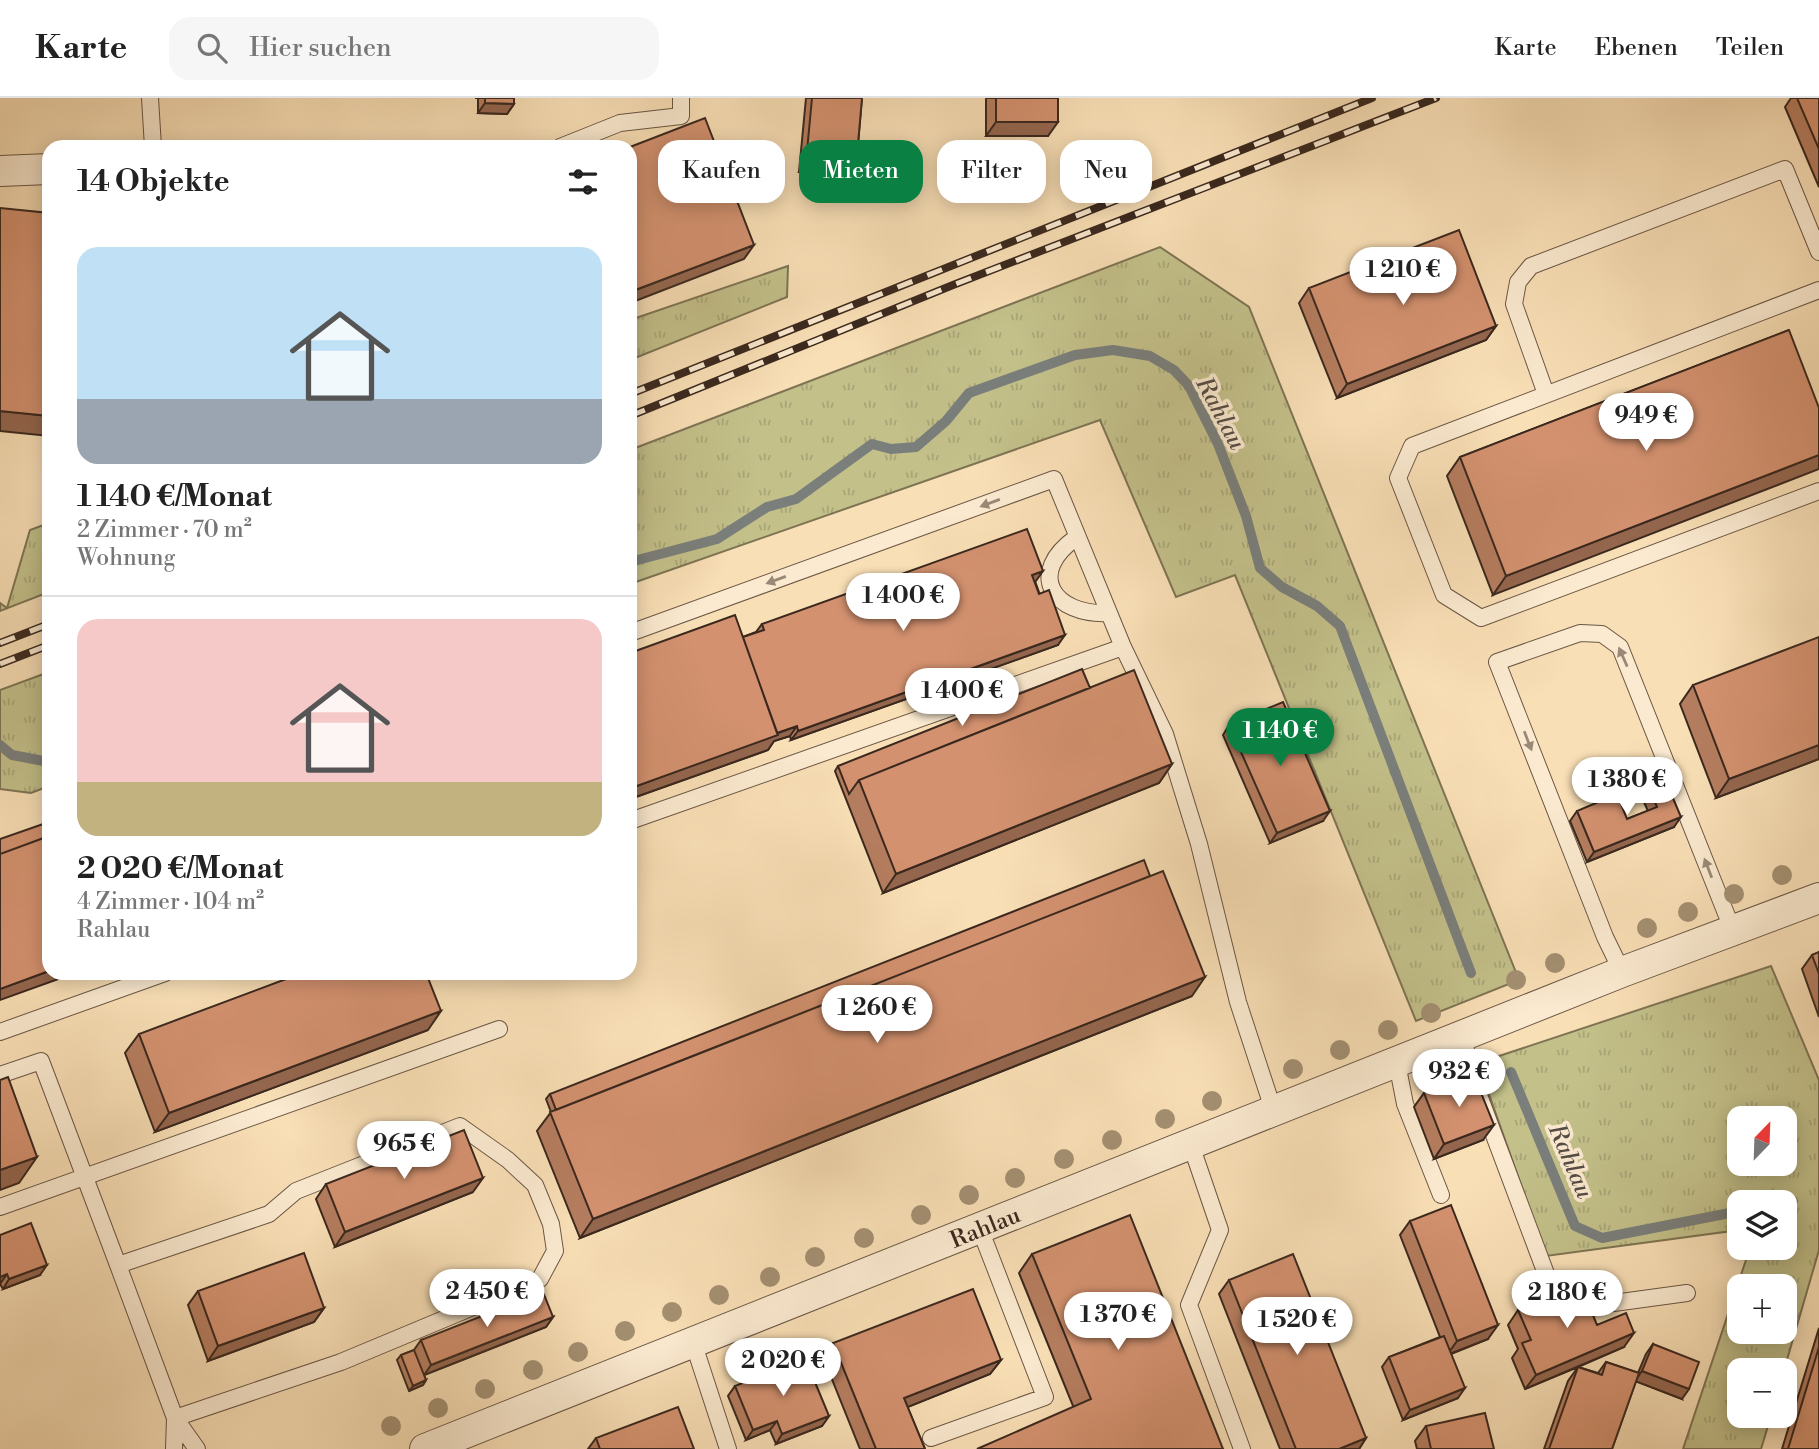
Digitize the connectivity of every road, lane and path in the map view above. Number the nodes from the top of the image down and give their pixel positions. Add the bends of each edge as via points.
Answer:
1 (150, 98) edge
2 (681, 98) edge
3 (153, 140) edge
4 (578, 140) edge
5 (42, 169) edge
6 (0, 171) edge
7 (1819, 252) edge
8 (1819, 290) edge
9 (1546, 394) junction
10 (1819, 491) edge
11 (1077, 537) junction
12 (1109, 613) junction
13 (637, 630) edge
14 (1123, 647) junction
15 (637, 819) edge
16 (1819, 898) edge
17 (1733, 932) junction
18 (1622, 972) junction
19 (145, 980) edge
20 (499, 1029) dead end
21 (0, 1032) edge
22 (1463, 1036) junction
23 (1396, 1063) junction
24 (0, 1076) edge
25 (1274, 1112) junction
26 (1191, 1145) junction
27 (84, 1176) junction
28 (1441, 1195) dead end
29 (0, 1207) edge
30 (980, 1228) junction
31 (118, 1265) junction
32 (1687, 1293) dead end
33 (692, 1342) junction
34 (175, 1418) junction
35 (932, 1438) dead end
36 (431, 1448) edge
37 (174, 1449) edge
38 (197, 1449) edge
39 (728, 1449) edge
40 (1242, 1449) edge

1 - 3 lane
2 - 4 lane via 681,116 620,123
5 - 6 street
7 - 9 lane via 1785,169 1531,266 1518,282 1514,304
8 - 9 lane
9 - 10 lane via 1412,446 1398,478 1444,595 1480,618
11 - 12 lane
11 - 12 lane via 1054,556 1051,583 1063,603 1073,609
11 -> 13 lane via 1054,480
12 - 14 lane
14 - 15 lane
14 - 25 lane via 1164,734 1199,844 1238,1002
16 - 17 street, Rahlau
17 - 18 street, Rahlau
17 -> 18 lane via 1620,647 1602,634 1580,633 1497,662
18 - 22 street, Rahlau
19 - 21 lane
20 - 27 lane
22 - 23 street, Rahlau
22 - 32 lane via 1471,1074 1548,1279 1599,1305
23 - 25 street, Rahlau
23 - 28 lane via 1405,1104
24 - 27 lane via 41,1061
25 - 26 street, Rahlau
26 - 30 street, Rahlau
26 - 40 lane via 1220,1230 1189,1305
27 - 29 lane
27 - 31 lane
30 - 33 street, Rahlau
30 - 35 lane via 1045,1398
31 - 34 lane
31 - 34 lane via 270,1214 296,1191 460,1126 536,1185 551,1224 555,1251 540,1279 341,1362
33 - 36 street, Rahlau
33 - 39 lane
34 - 37 lane
34 - 38 lane

